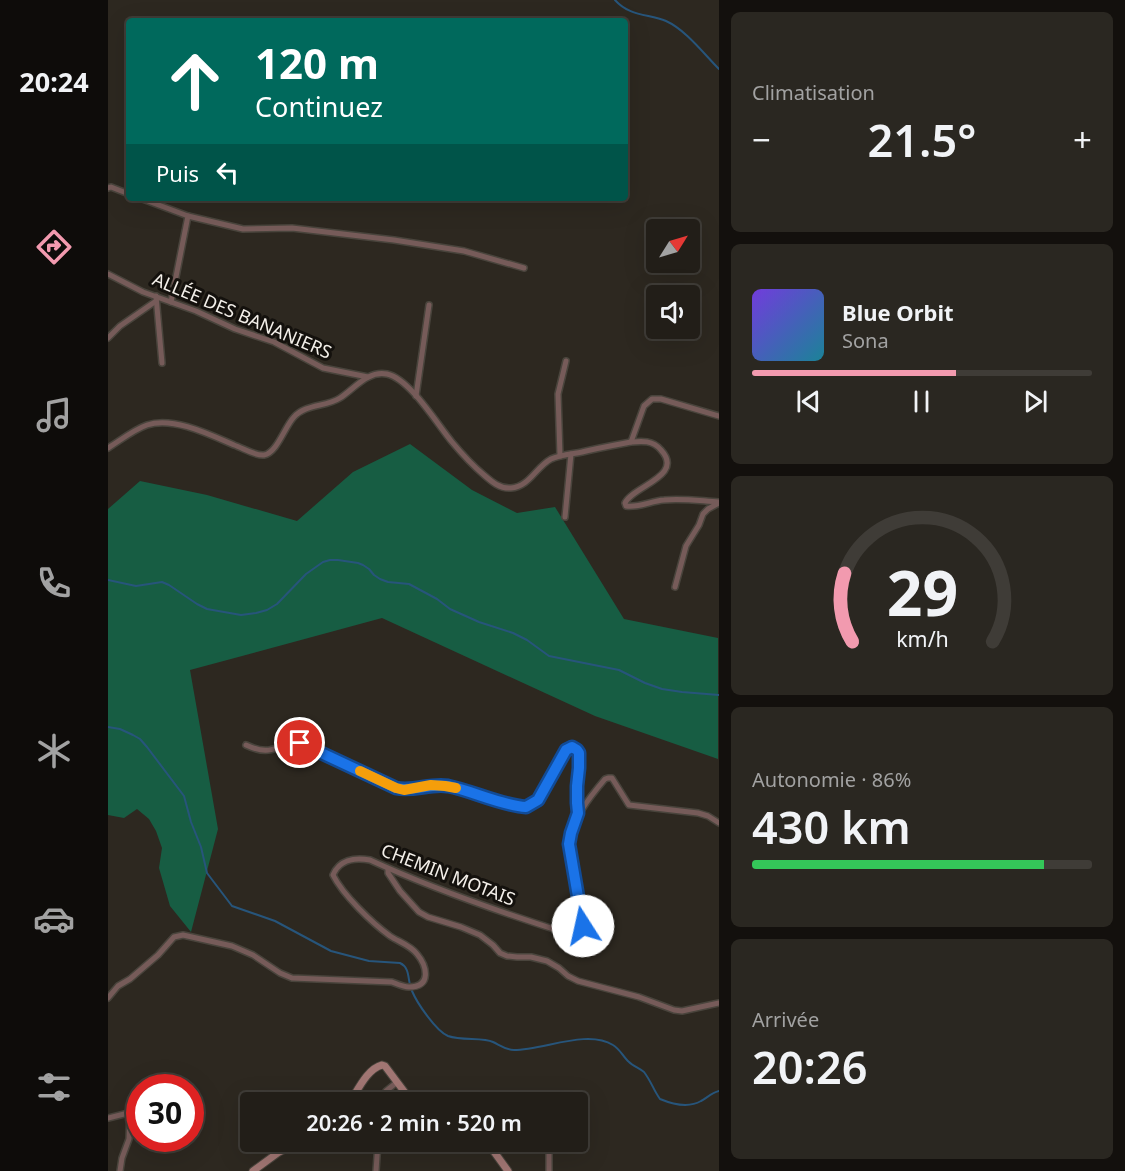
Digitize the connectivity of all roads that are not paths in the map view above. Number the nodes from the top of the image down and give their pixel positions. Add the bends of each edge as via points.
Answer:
1 (108, 188) edge
2 (126, 193) edge
3 (148, 201) edge
4 (188, 216) junction
5 (524, 268) dead end
6 (108, 274) edge
7 (156, 299) junction
8 (171, 302) junction
9 (429, 305) dead end
10 (108, 338) edge
11 (566, 361) dead end
12 (162, 363) dead end
13 (368, 377) junction
14 (416, 396) junction
15 (718, 416) edge
16 (631, 442) junction
17 (108, 448) edge
18 (571, 454) junction
19 (560, 456) junction
20 (718, 502) edge
21 (566, 517) dead end
22 (675, 587) dead end
23 (246, 745) dead end
24 (578, 813) junction
25 (718, 823) edge
26 (388, 868) junction
27 (108, 998) edge
28 (718, 1003) edge
29 (396, 1083) junction
30 (357, 1092) edge
31 (386, 1092) edge
32 (404, 1092) edge
33 (126, 1113) edge
34 (108, 1118) edge
35 (126, 1147) edge
36 (279, 1152) edge
37 (377, 1152) edge
38 (494, 1152) edge
39 (549, 1152) edge
40 (120, 1171) edge
41 (253, 1171) edge
42 (376, 1171) edge
43 (508, 1171) edge
44 (549, 1171) edge

1 - 2 street
3 - 4 street
4 - 5 street via 243,228 291,228 464,251
4 - 8 street
6 - 7 street, ALLÉE DES BANANIERS
7 - 8 street, ALLÉE DES BANANIERS
7 - 10 street
7 - 12 street
8 - 13 street, ALLÉE DES BANANIERS via 274,342 322,368
9 - 14 street
11 - 19 street via 558,394
13 - 14 street, ALLÉE DES BANANIERS via 380,373 392,376
13 - 17 street via 332,402 298,412 266,455 186,427 159,422
14 - 19 street, ALLÉE DES BANANIERS via 468,461 498,486 510,489 524,484 542,465
15 - 16 street via 652,399 644,406
16 - 18 street
16 - 20 street via 651,442 663,451 667,463 660,477 629,496 626,506 673,499
18 - 19 street
18 - 21 street
20 - 22 street via 703,514 686,546
23 - 24 street via 266,751 300,743 396,788 445,786 526,807 538,800 563,754 572,747 579,753
24 - 25 street, CHEMIN MOTAIS via 605,779 612,778 629,804 698,813
24 - 26 street, CHEMIN MOTAIS via 569,844 583,926 573,934 509,916
26 - 27 street, CHEMIN MOTAIS via 359,858 345,861 333,875 338,886 363,912 417,954 427,972 421,983 410,987 392,982 292,978 232,946 183,935 174,938
26 - 28 street via 392,880 419,912 480,935 507,956 547,961 578,981 674,1010
29 - 30 main road via 385,1066 379,1065
29 - 31 street
29 - 32 main road
33 - 34 street
35 - 40 street
36 - 41 main road
37 - 42 street
38 - 43 main road
39 - 44 street

